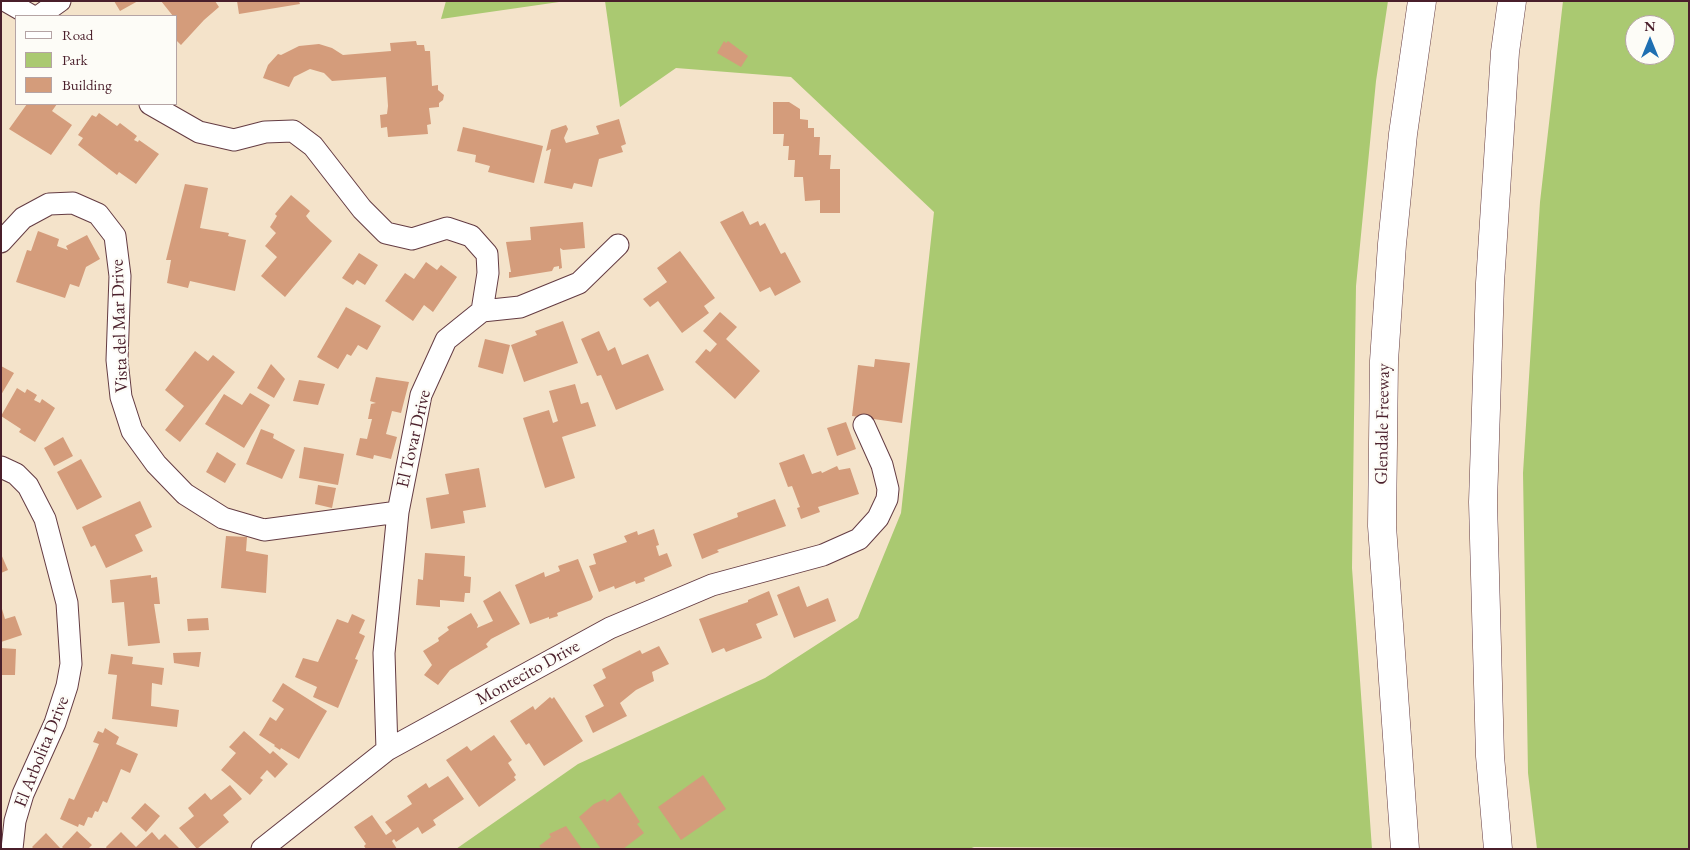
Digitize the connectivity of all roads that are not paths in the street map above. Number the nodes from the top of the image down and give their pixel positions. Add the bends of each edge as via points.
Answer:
1 (6, 1) edge
2 (60, 1) edge
3 (1422, 1) edge
4 (1512, 1) edge
5 (30, 15) edge
6 (40, 15) edge
7 (152, 105) edge
8 (1, 242) edge
9 (618, 245) dead end
10 (482, 311) junction
11 (864, 426) dead end
12 (1, 467) edge
13 (398, 512) junction
14 (386, 750) junction
15 (12, 849) edge
16 (262, 849) edge
17 (1405, 849) edge
18 (1498, 849) edge

1 - 5 street
2 - 6 street
3 - 17 highway, Glendale Freeway via 1403,134 1384,361 1382,526
4 - 18 highway via 1490,283 1483,502 1490,756
7 - 10 street via 199,132 234,140 265,132 293,131 313,146 362,209 386,233 412,239 447,228 471,236 487,254 488,273
8 - 13 street, Vista del Mar Drive via 23,218 49,204 73,202 98,214 115,236 120,276 117,360 121,397 132,431 156,464 185,494 223,518 264,530
9 - 10 street via 579,283 520,307
10 - 13 street, El Tovar Drive via 446,340 421,395
11 - 14 street, Montecito Drive via 886,477 887,499 878,518 859,539 823,555 712,585 610,628
12 - 15 street, El Arbolita Drive via 16,474 28,486 45,519 68,603 71,664 68,686 55,723 23,794 15,821
13 - 14 street, El Tovar Drive via 384,653
14 - 16 street, Montecito Drive

